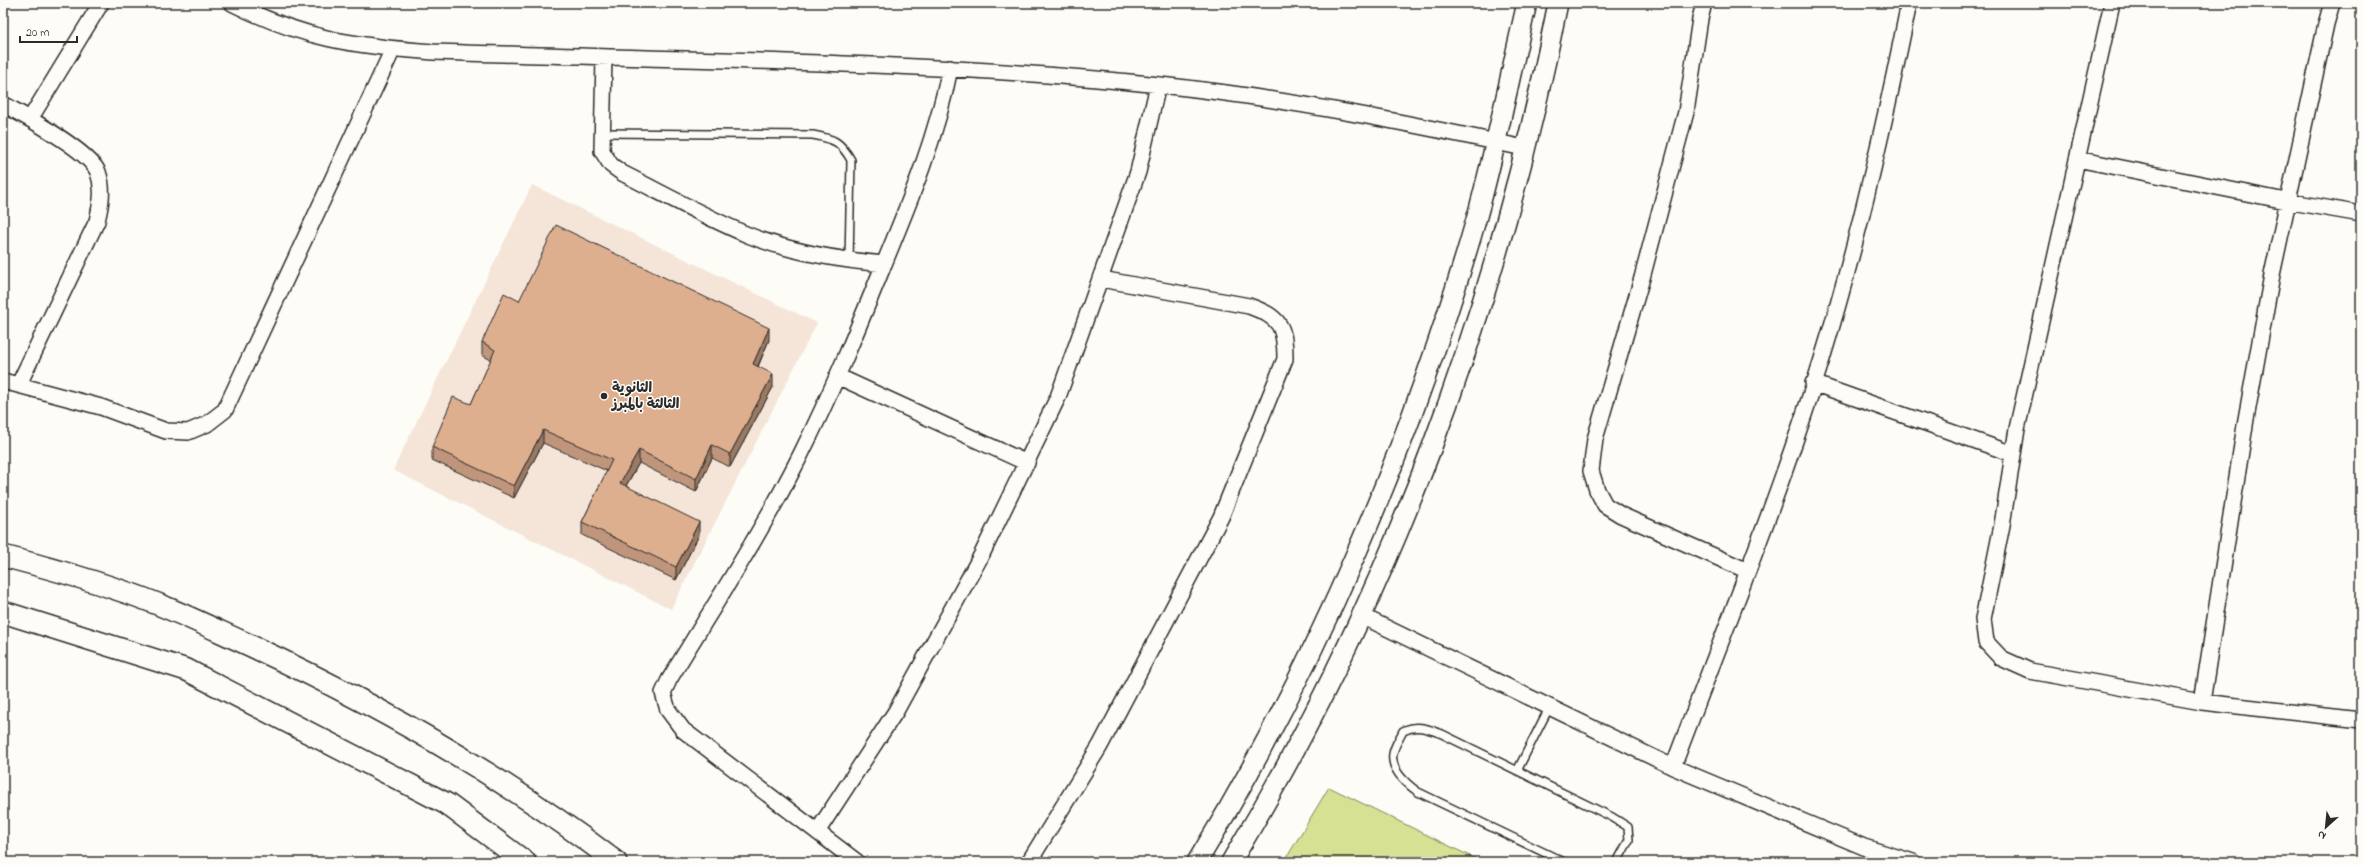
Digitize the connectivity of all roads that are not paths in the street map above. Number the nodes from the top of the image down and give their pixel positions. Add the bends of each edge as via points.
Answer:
1 (101, 3) edge
2 (232, 3) edge
3 (1527, 3) edge
4 (1558, 3) edge
5 (1704, 3) edge
6 (1909, 3) edge
7 (2112, 3) edge
8 (2332, 3) edge
9 (393, 49) junction
10 (604, 57) junction
11 (950, 68) junction
12 (1158, 85) junction
13 (3, 104) edge
14 (30, 120) junction
15 (603, 133) junction
16 (1496, 142) junction
17 (1524, 148) junction
18 (2077, 159) junction
19 (2286, 201) junction
20 (2361, 214) edge
21 (849, 261) junction
22 (884, 264) junction
23 (1101, 279) junction
24 (837, 376) junction
25 (3, 381) edge
26 (1813, 383) junction
27 (19, 384) junction
28 (2012, 454) junction
29 (1027, 463) junction
30 (3, 556) edge
31 (1748, 571) junction
32 (3, 612) edge
33 (1362, 616) junction
34 (2202, 702) junction
35 (1549, 708) junction
36 (2361, 720) edge
37 (1672, 767) junction
38 (1518, 769) junction
39 (817, 832) junction
40 (525, 862) edge
41 (616, 862) edge
42 (857, 862) edge
43 (1030, 862) edge
44 (1197, 862) edge
45 (1231, 862) edge
46 (1564, 862) edge
47 (1617, 862) edge
48 (1913, 862) edge

1 - 14 street
2 - 9 street via 268,21 299,32 343,43
3 - 16 street
4 - 17 street
5 - 31 street via 1686,112 1596,439 1591,471 1605,504 1621,515
6 - 26 street via 1884,126 1857,239
7 - 18 street
8 - 19 street
9 - 10 street
9 - 27 street via 225,410 207,424 188,432 166,431 101,408
10 - 11 street
10 - 15 street
11 - 12 street
11 - 22 street via 944,102 934,132
12 - 16 street via 1327,109
12 - 23 street via 1138,172
13 - 14 street
14 - 27 street via 85,156 97,170 102,185 102,203 97,221
15 - 21 street via 602,151 611,165 622,173 749,235 806,252
15 - 21 lane via 813,135 833,139 844,148 851,160
16 - 17 street
16 - 44 street via 1476,220 1446,317 1380,499 1335,601 1291,689 1250,769
17 - 33 street via 1473,328 1444,415
18 - 19 street
18 - 28 street
19 - 20 street
19 - 34 street via 2246,419
21 - 22 street
22 - 24 street
23 - 29 street via 1058,397
23 - 43 street via 1249,306 1269,313 1279,323 1283,334 1285,359 1220,517 1100,746
24 - 29 street
24 - 39 street via 801,454 764,522 663,693 668,710 683,730
25 - 27 street
26 - 28 street
26 - 31 street
28 - 34 street via 1983,619 1986,642 2001,658 2030,670
29 - 39 street via 982,554 896,711
30 - 41 main road via 121,590 320,677 468,759 571,828
31 - 37 street
32 - 40 main road via 187,670 447,804
33 - 35 street
33 - 45 street via 1276,784
34 - 36 street
35 - 37 street
35 - 38 lane
37 - 48 street via 1864,847
38 - 46 lane via 1424,727 1413,727 1403,731 1392,755 1396,770 1403,781 1418,792
38 - 47 lane via 1597,808 1628,827 1629,840
39 - 42 street

